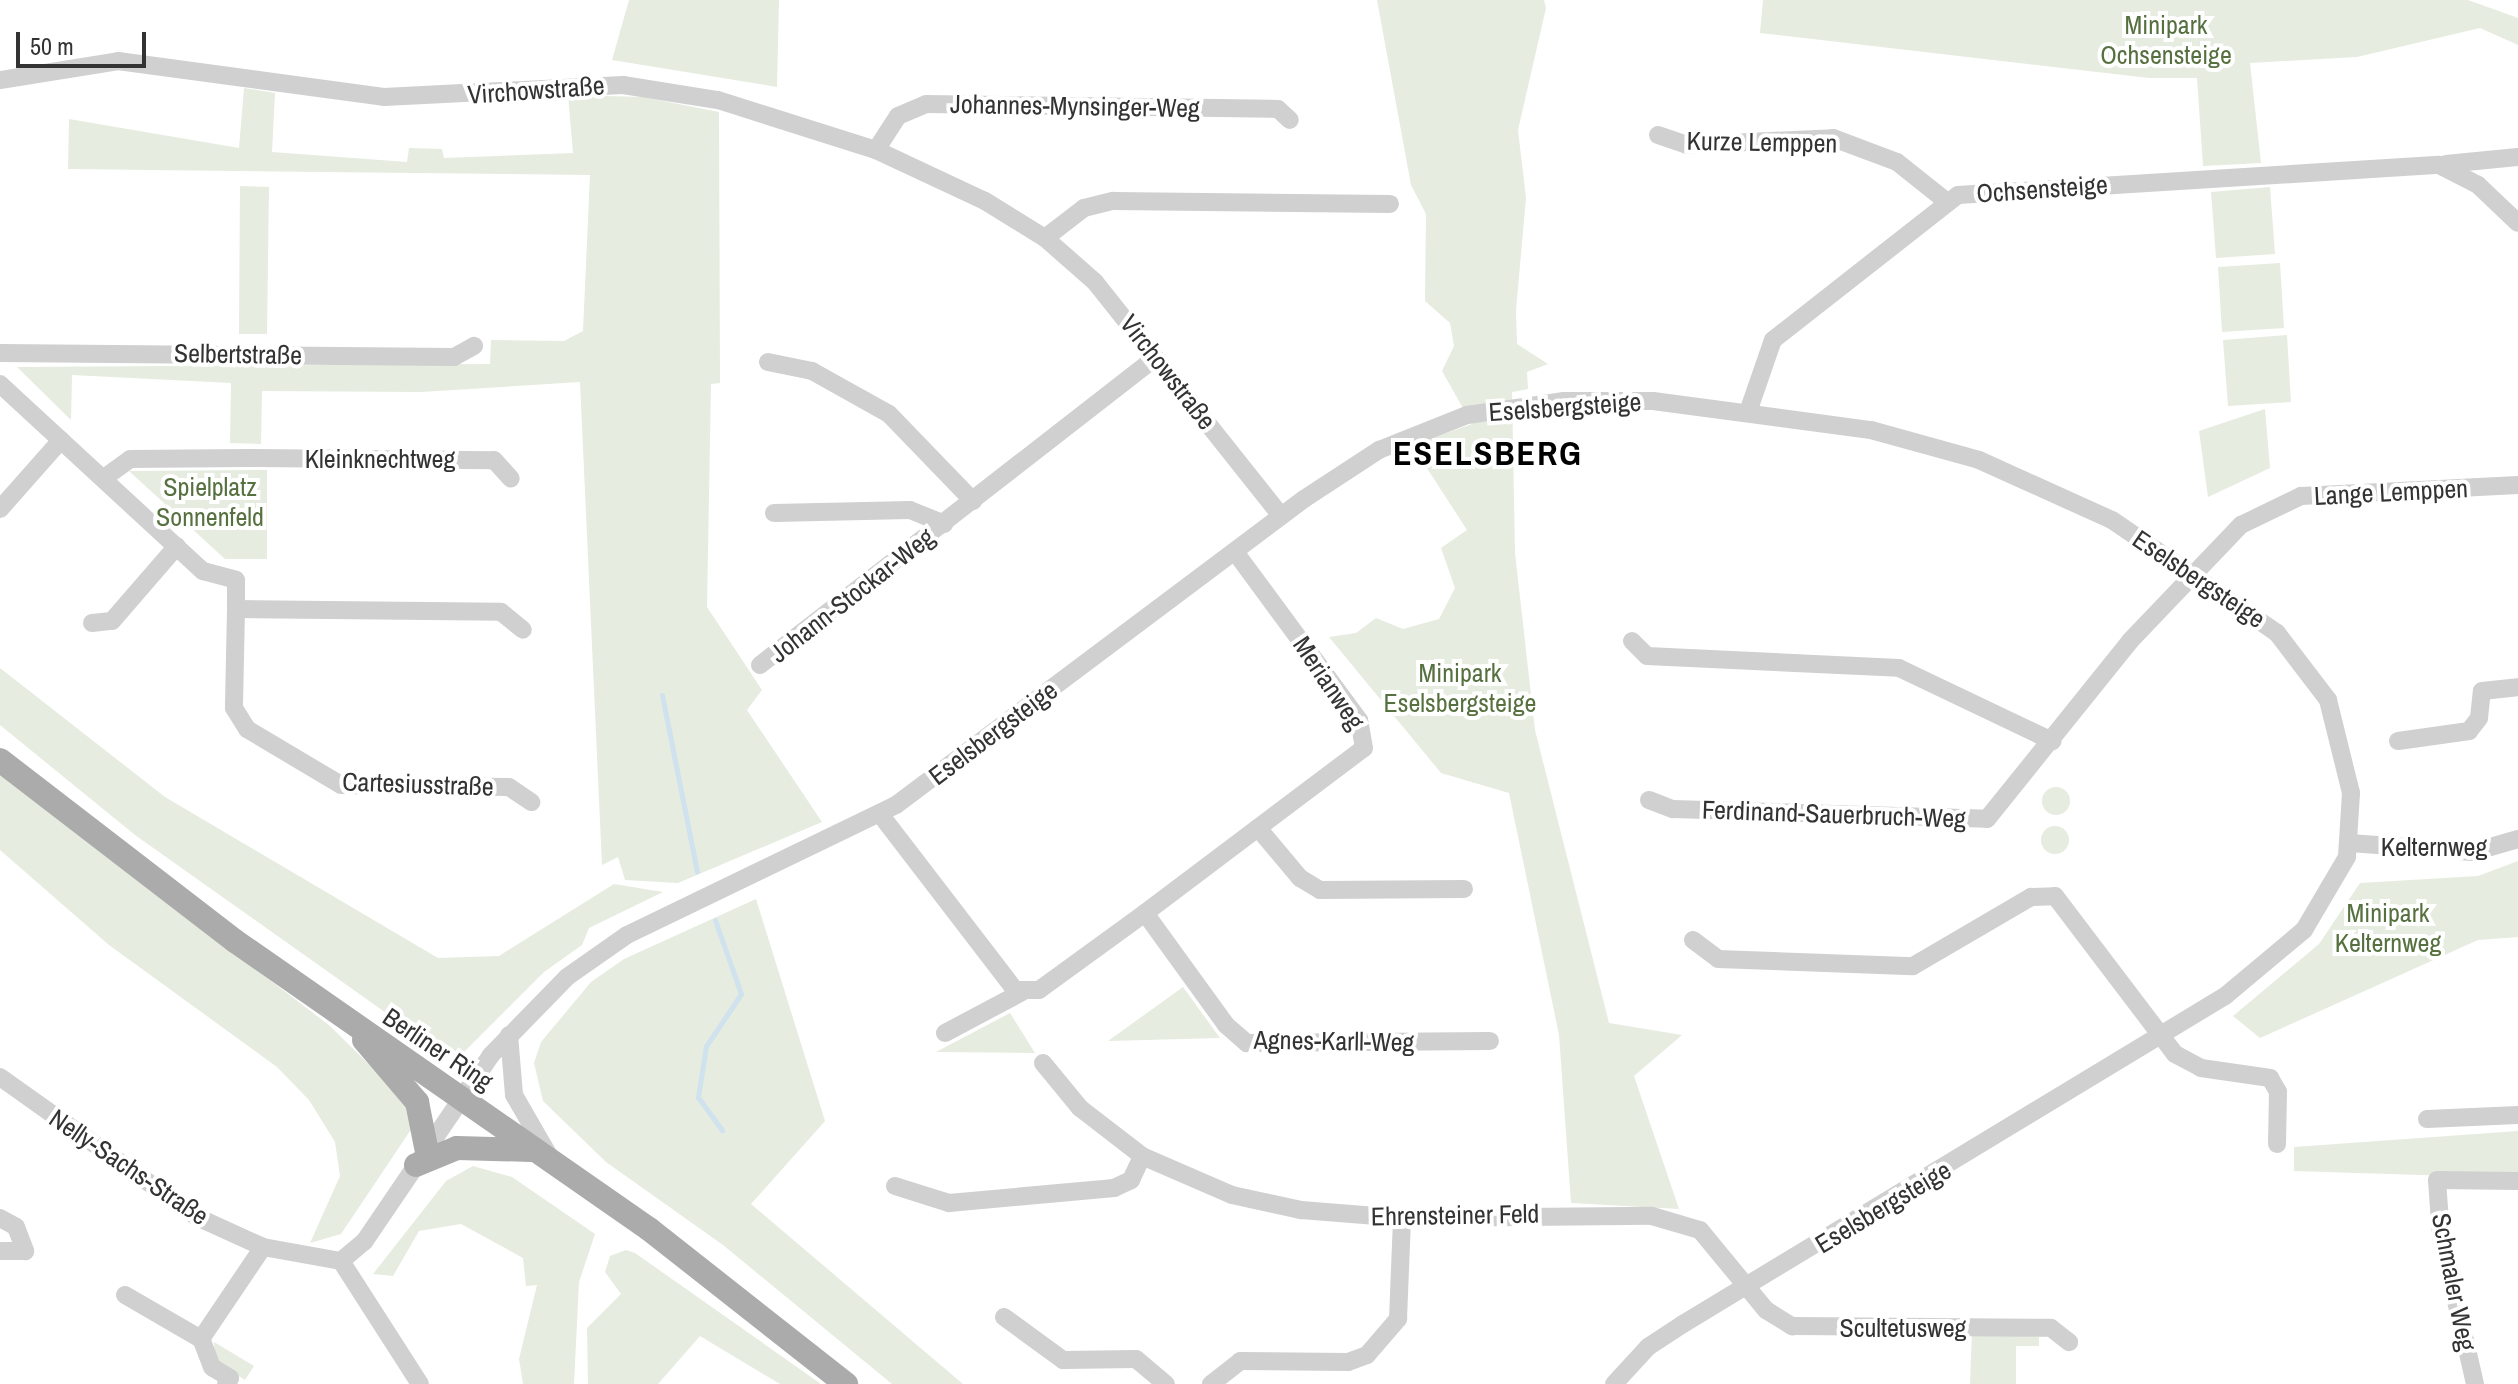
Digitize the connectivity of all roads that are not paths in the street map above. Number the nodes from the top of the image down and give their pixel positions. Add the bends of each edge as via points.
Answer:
1 (0, 80) edge
2 (1290, 120) dead end
3 (1658, 135) dead end
4 (876, 150) junction
5 (2518, 157) edge
6 (2439, 165) junction
7 (1946, 201) junction
8 (1390, 204) dead end
9 (2518, 223) edge
10 (1045, 238) junction
11 (474, 346) dead end
12 (0, 353) edge
13 (1155, 358) junction
14 (768, 362) dead end
15 (0, 384) edge
16 (1748, 412) junction
17 (61, 440) junction
18 (104, 478) junction
19 (511, 479) dead end
20 (2518, 485) edge
21 (973, 501) junction
22 (0, 509) edge
23 (774, 513) dead end
24 (1281, 516) junction
25 (944, 524) junction
26 (177, 546) junction
27 (1235, 552) junction
28 (2193, 570) junction
29 (236, 609) junction
30 (92, 623) dead end
31 (523, 630) dead end
32 (1632, 641) dead end
33 (760, 665) dead end
34 (2518, 687) edge
35 (2052, 741) junction
36 (2398, 741) dead end
37 (0, 760) edge
38 (1649, 800) dead end
39 (531, 802) dead end
40 (880, 814) junction
41 (1258, 828) junction
42 (2518, 839) edge
43 (2350, 843) junction
44 (1464, 889) dead end
45 (1145, 913) junction
46 (1693, 940) dead end
47 (1022, 992) junction
48 (353, 1026) junction
49 (945, 1033) dead end
50 (509, 1035) junction
51 (2160, 1039) junction
52 (1490, 1041) dead end
53 (1043, 1063) dead end
54 (0, 1077) edge
55 (461, 1098) junction
56 (2518, 1115) edge
57 (2427, 1119) dead end
58 (2277, 1144) dead end
59 (421, 1156) junction
60 (1142, 1156) junction
61 (547, 1158) junction
62 (2518, 1181) edge
63 (895, 1186) dead end
64 (0, 1218) edge
65 (1402, 1218) junction
66 (263, 1247) junction
67 (0, 1251) edge
68 (341, 1261) junction
69 (1750, 1286) junction
70 (125, 1295) dead end
71 (1004, 1317) dead end
72 (201, 1339) junction
73 (2069, 1342) dead end
74 (212, 1367) junction
75 (201, 1384) edge
76 (226, 1384) edge
77 (420, 1384) edge
78 (846, 1384) edge
79 (1166, 1384) edge
80 (1211, 1384) edge
81 (1614, 1384) edge
82 (2475, 1384) edge

1 - 4 street, Virchowstraße via 118,61 384,97 623,85 718,100
2 - 4 street, Johannes-Mynsinger-Weg via 1278,109 926,104 898,116
3 - 7 street, Kurze Lemppen via 1687,145 1841,140 1897,162
4 - 10 street, Virchowstraße
5 - 6 street, Ochsensteige
6 - 7 street, Ochsensteige via 1985,191
6 - 9 street via 2478,185
7 - 16 street, Ochsensteige via 1773,340
8 - 10 street via 1113,201 1084,208
10 - 13 street, Virchowstraße via 1095,282
11 - 12 street, Selbertstraße via 454,357
13 - 21 street, Johann-Stockar-Weg
13 - 24 street, Virchowstraße
14 - 21 street via 812,371 889,414
15 - 17 street, Cartesiusstraße
16 - 24 street, Eselsbergsteige via 1653,401 1467,415 1379,450
16 - 28 street, Eselsbergsteige via 1871,430 1979,460 2112,520
17 - 18 street, Cartesiusstraße
17 - 22 street
18 - 19 street, Kleinknechtweg via 130,459 248,458 494,460
18 - 26 street, Cartesiusstraße
20 - 28 street, Lange Lemppen via 2301,496 2241,525
21 - 25 street, Johann-Stockar-Weg
23 - 25 street, Johann-Stockar-Weg via 910,510
24 - 27 street, Eselsbergsteige
25 - 33 street, Johann-Stockar-Weg
26 - 29 street, Cartesiusstraße via 203,571 236,580
26 - 30 street via 112,621
27 - 40 street, Eselsbergsteige
27 - 41 street, Merianweg via 1365,730 1354,759
28 - 35 street, Ferdinand-Sauerbruch-Weg
28 - 43 street, Eselsbergsteige via 2277,633 2328,700 2350,776
29 - 31 street via 501,612
29 - 39 street, Cartesiusstraße via 234,708 247,729 341,785 509,787
32 - 35 street via 1647,656 1899,668
34 - 36 street via 2482,691 2479,718 2469,731
35 - 38 street, Ferdinand-Sauerbruch-Weg via 1987,819 1673,809
37 - 48 main road, Berliner Ring
40 - 47 street via 1009,985
40 - 50 street, Eselsbergsteige via 627,935 567,977
41 - 44 street via 1300,878 1320,890
41 - 45 street, Merianweg
42 - 43 street, Kelternweg via 2473,852
43 - 51 street, Eselsbergsteige via 2334,886 2304,930
45 - 47 street, Merianweg via 1039,990
45 - 52 street, Agnes-Karll-Weg via 1226,1025 1247,1043
46 - 51 street via 1718,959 1913,966 2031,897 2055,896
47 - 49 street, Merianweg
48 - 55 main road, Berliner Ring
48 - 59 main road via 417,1102
50 - 55 street, Eselsbergsteige
50 - 61 street via 514,1095
51 - 58 street via 2201,1068 2270,1078 2278,1092
51 - 69 street, Eselsbergsteige
53 - 60 street, Ehrensteiner Feld via 1080,1108
54 - 66 street, Nelly-Sachs-Straße via 197,1217
55 - 59 street, Eselsbergsteige
55 - 61 main road, Berliner Ring
56 - 57 street
59 - 61 main road via 457,1148
59 - 68 street, Eselsbergsteige via 358,1250
60 - 63 street via 1131,1180 1114,1188 949,1203
60 - 65 street, Ehrensteiner Feld via 1265,1203
61 - 78 main road, Berliner Ring
62 - 82 street, Schmaler Weg via 2437,1180 2441,1236
64 - 67 street via 16,1227 25,1251
65 - 69 street, Ehrensteiner Feld via 1598,1212 1682,1222 1715,1242
65 - 80 street via 1398,1319 1367,1355 1348,1362 1240,1361
66 - 68 street, Nelly-Sachs-Straße
66 - 72 street
68 - 77 street
69 - 73 street, Scultetusweg via 1766,1310 1792,1326 2051,1328
69 - 81 street, Eselsbergsteige via 1648,1347
70 - 72 street
71 - 79 street via 1063,1360 1136,1359
72 - 74 street
74 - 75 street
74 - 76 street via 230,1378

